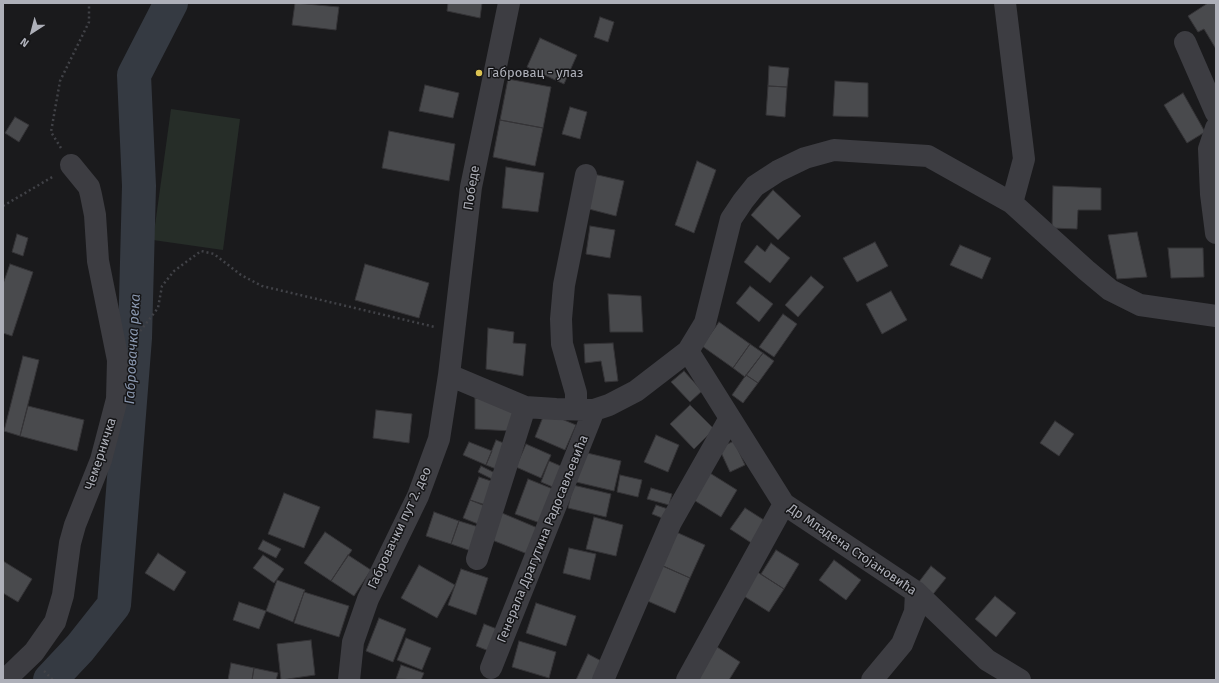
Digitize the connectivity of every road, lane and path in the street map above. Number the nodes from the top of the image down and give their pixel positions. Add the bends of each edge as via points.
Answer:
1 (89, 3) edge
2 (509, 3) edge
3 (1006, 3) edge
4 (1185, 42) dead end
5 (1216, 113) edge
6 (1216, 128) edge
7 (72, 165) junction
8 (586, 175) dead end
9 (1012, 203) junction
10 (3, 206) edge
11 (1216, 233) edge
12 (1216, 316) edge
13 (454, 332) junction
14 (688, 351) junction
15 (118, 360) junction
16 (449, 375) junction
17 (526, 407) junction
18 (585, 409) junction
19 (730, 418) junction
20 (784, 504) junction
21 (477, 559) dead end
22 (916, 592) junction
23 (491, 668) dead end
24 (48, 675) dead end
25 (5, 680) edge
26 (54, 680) edge
27 (349, 680) edge
28 (602, 680) edge
29 (687, 680) edge
30 (872, 680) edge
31 (1020, 680) edge

1 - 7 path via 89,22 60,80 51,132
2 - 13 street, Победе via 470,187
3 - 9 street via 1024,159
4 - 5 street
6 - 11 street via 1209,149
7 - 10 path
7 - 15 street, Чемерничка via 89,187 91,195 98,261
8 - 18 street via 564,285 561,319 562,344 576,393
9 - 12 street via 1110,290 1140,305
9 - 14 street via 928,156 834,150 805,158 755,186 731,219 705,323
13 - 15 path via 262,286 241,275 214,254 201,251 174,271 162,286 158,308
13 - 16 street, Победе
14 - 18 street via 636,391 609,405
14 - 19 street, Др Младена Стојановића
15 - 25 street, Чемерничка via 117,399 113,419 101,460 75,524 60,609 45,638
16 - 17 street
16 - 27 street, Габровачки пут 2. део via 439,439 418,496 368,599 353,642
17 - 18 street
17 - 21 street
18 - 23 street, Генерала Драгутина Радосављевића
19 - 20 street, Др Младена Стојановића
19 - 28 street via 671,522
20 - 22 street, Др Младена Стојановића
20 - 29 street
22 - 30 street via 916,612 902,644
22 - 31 street, Др Младена Стојановића via 987,660
24 - 26 path

